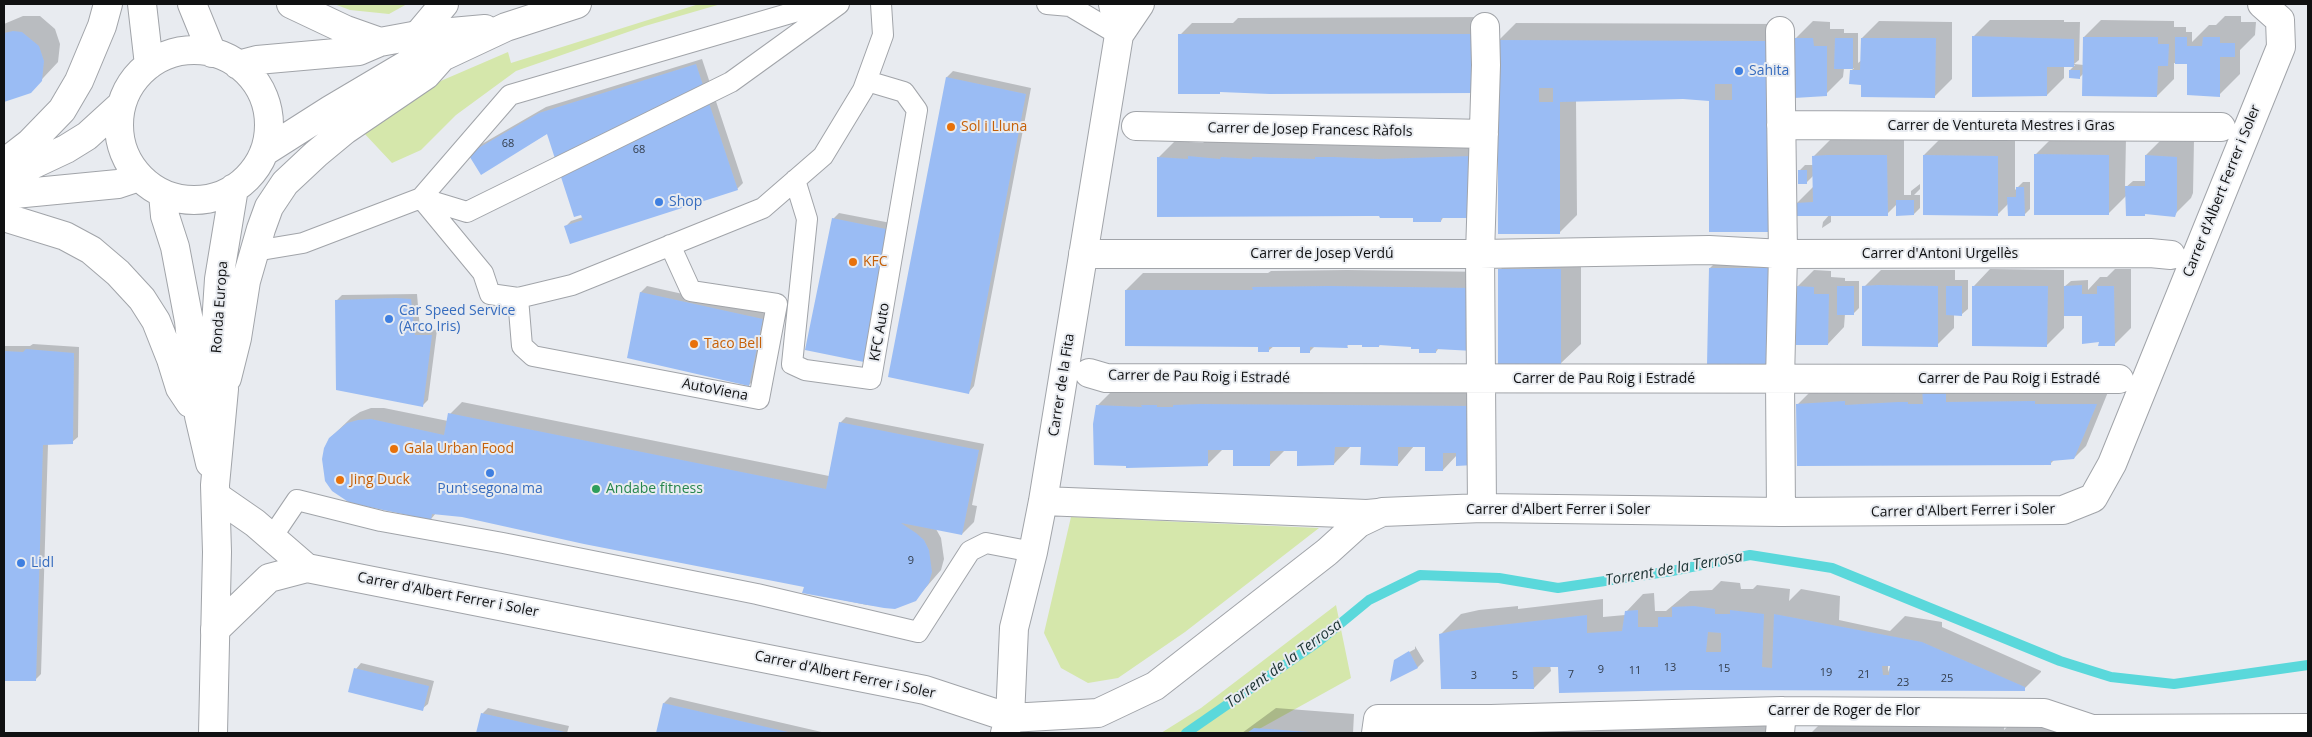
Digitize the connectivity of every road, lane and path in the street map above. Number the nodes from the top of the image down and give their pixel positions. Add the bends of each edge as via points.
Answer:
1 (108, 4) edge
2 (142, 4) edge
3 (192, 4) edge
4 (291, 4) edge
5 (444, 4) edge
6 (577, 4) edge
7 (822, 4) edge
8 (839, 4) edge
9 (881, 4) edge
10 (1048, 4) edge
11 (1113, 4) edge
12 (1140, 4) edge
13 (2262, 4) edge
14 (506, 27) junction
15 (1484, 27) dead end
16 (1780, 31) dead end
17 (418, 35) junction
18 (1119, 35) junction
19 (380, 42) junction
20 (212, 52) junction
21 (442, 57) junction
22 (149, 65) junction
23 (238, 65) junction
24 (867, 82) junction
25 (121, 105) junction
26 (1781, 125) junction
27 (1136, 126) dead end
28 (2221, 128) dead end
29 (1484, 134) junction
30 (264, 152) junction
31 (4, 163) edge
32 (4, 175) edge
33 (139, 177) junction
34 (795, 180) junction
35 (234, 188) junction
36 (163, 194) junction
37 (4, 195) edge
38 (421, 198) junction
39 (4, 217) edge
40 (670, 245) junction
41 (255, 251) junction
42 (1560, 252) joint
43 (1083, 254) junction
44 (1480, 254) junction
45 (1783, 254) junction
46 (2171, 255) dead end
47 (518, 298) junction
48 (1089, 373) dead end
49 (1480, 378) junction
50 (2119, 379) dead end
51 (1780, 380) junction
52 (224, 389) junction
53 (198, 416) junction
54 (215, 490) junction
55 (1043, 501) junction
56 (1482, 508) junction
57 (1382, 512) junction
58 (1781, 512) junction
59 (272, 537) junction
60 (1033, 552) junction
61 (307, 568) junction
62 (215, 630) junction
63 (1781, 722) edge
64 (1008, 726) edge
65 (1377, 726) edge
66 (2308, 728) edge
67 (2092, 731) edge
68 (2266, 731) edge
69 (213, 733) edge

1 - 31 street via 79,81 62,110
2 - 22 street
3 - 20 street
4 - 19 street
5 - 17 street
6 - 14 street
7 - 38 lane via 510,95
8 - 38 lane via 731,82 467,212
9 - 24 lane via 883,35
10 - 18 lane via 1070,6
11 - 18 street, Carrer de la Fita
12 - 18 street, Carrer de la Fita
13 - 58 street, Carrer d'Albert Ferrer i Soler via 2280,20 2281,47 2112,464 2093,498 2063,510
14 - 17 street
14 - 21 street
15 - 29 street
16 - 26 street
17 - 19 street
18 - 43 street, Carrer de la Fita
19 - 23 street via 359,51 257,60
20 - 22 street via 182,51
20 - 23 street
21 - 30 street via 406,65
21 - 41 street via 426,74 345,130 286,184 269,207
22 - 25 street via 134,80
23 - 30 street via 254,80 267,108 269,130
24 - 34 lane via 823,156
24 - 34 lane, KFC Auto via 904,92 917,110 871,379 805,370 792,364 807,219
25 - 32 street via 66,149
25 - 33 street via 120,140 127,160
26 - 28 street, Carrer de Ventureta Mestres i Gras
26 - 45 street
27 - 29 street, Carrer de Josep Francesc Ràfols
29 - 44 street
30 - 35 street via 250,176
33 - 36 street
33 - 37 street via 110,185
34 - 40 lane via 763,208
35 - 36 street via 218,197 200,200
35 - 52 street, Ronda Europa via 219,279 216,325 217,359
36 - 53 street, Ronda Europa via 189,321
38 - 41 lane via 302,243
38 - 47 lane via 483,273 490,294
39 - 53 street via 65,236 91,250 118,272 156,321 180,388
40 - 47 lane via 572,284
40 - 47 lane, AutoViena via 691,291 777,304 760,399 533,356 522,346
41 - 52 street
42 - 44 street, Carrer de Josep Verdú
42 - 45 street, Carrer d'Antoni Urgellès via 1709,250
43 - 44 street, Carrer de Josep Verdú
43 - 55 street, Carrer de la Fita
44 - 49 street
45 - 46 street, Carrer d'Antoni Urgellès
45 - 51 street
48 - 49 street, Carrer de Pau Roig i Estradé via 1106,378
49 - 51 street, Carrer de Pau Roig i Estradé
49 - 56 street
50 - 51 street, Carrer de Pau Roig i Estradé
51 - 58 street
52 - 54 street, Ronda Europa
53 - 54 street, Ronda Europa
54 - 59 street
54 - 62 street, Ronda Europa
55 - 57 street, Carrer d'Albert Ferrer i Soler via 1360,514
55 - 60 street, Carrer de la Fita
56 - 57 street, Carrer d'Albert Ferrer i Soler
56 - 58 street, Carrer d'Albert Ferrer i Soler
57 - 64 street, Carrer d'Albert Ferrer i Soler via 1358,523 1327,552 1155,686 1098,713
59 - 60 lane via 297,500 382,521 757,594 918,632 970,550 986,543
59 - 61 street
60 - 64 street, Carrer de la Fita via 1014,628
61 - 62 street, Carrer d'Albert Ferrer i Soler via 269,578
61 - 64 street, Carrer d'Albert Ferrer i Soler via 925,690
62 - 69 street, Ronda Europa
63 - 65 street, Carrer de Roger de Flor via 1492,719
63 - 67 street, Carrer de Roger de Flor via 2044,713
66 - 68 street, Carrer de Roger de Flor
67 - 68 street, Carrer de Roger de Flor

